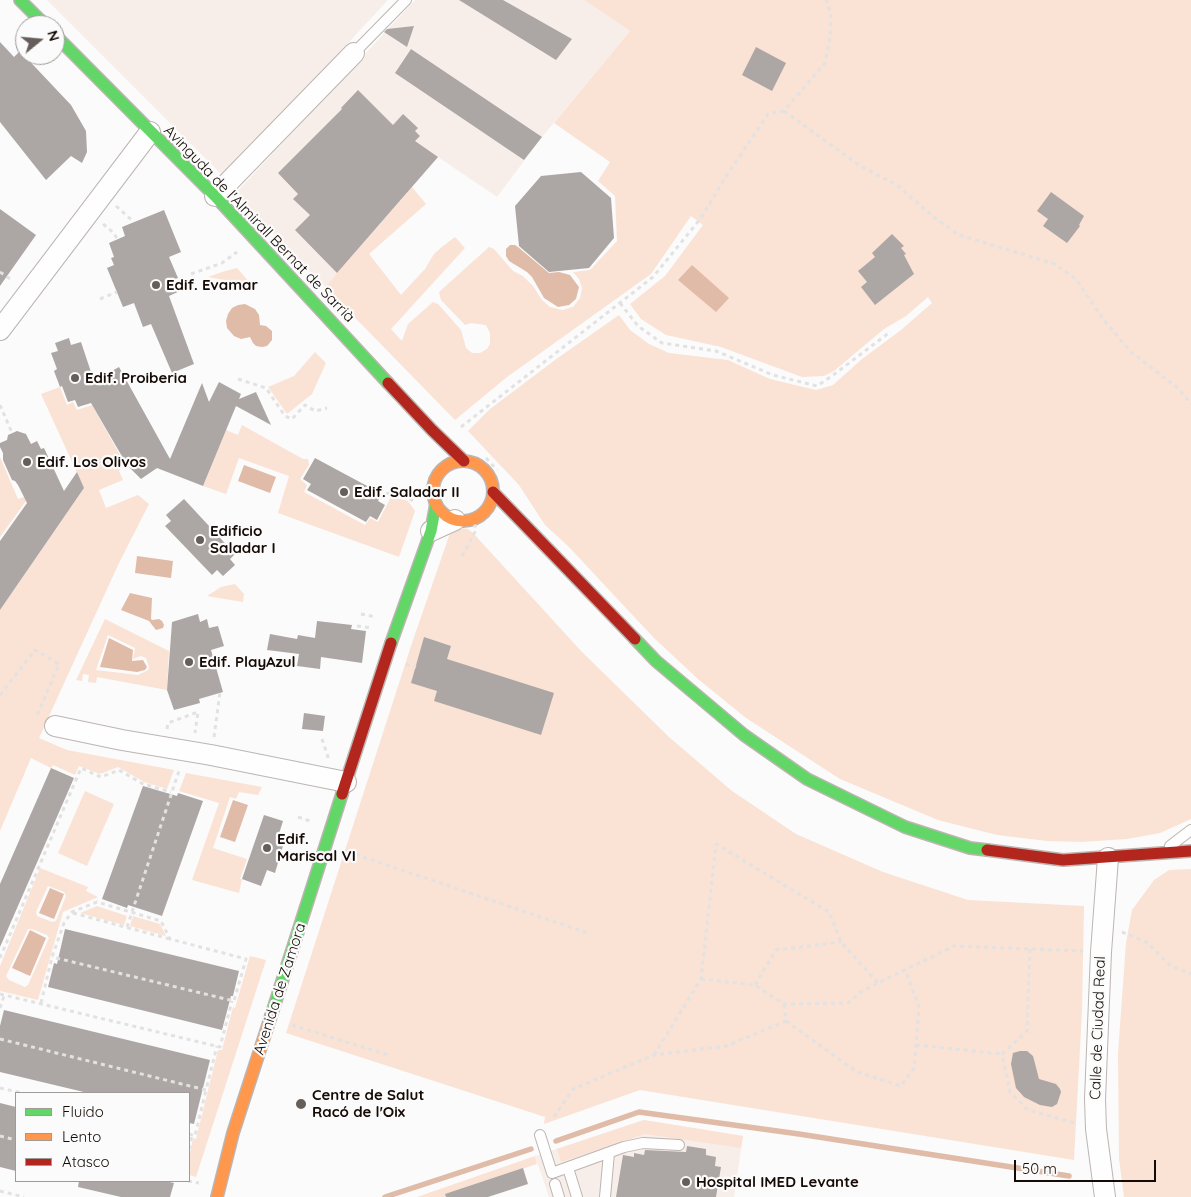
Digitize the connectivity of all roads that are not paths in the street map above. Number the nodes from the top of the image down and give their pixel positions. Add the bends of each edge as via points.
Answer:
1 (20, 0) edge
2 (406, 0) edge
3 (35, 15) edge
4 (65, 46) edge
5 (354, 53) joint
6 (150, 132) junction
7 (215, 196) junction
8 (0, 330) edge
9 (441, 439) junction
10 (464, 461) junction
11 (440, 472) junction
12 (493, 492) junction
13 (436, 504) junction
14 (516, 517) junction
15 (469, 519) junction
16 (430, 531) junction
17 (55, 726) road end
18 (346, 782) junction
19 (1191, 830) edge
20 (1191, 850) edge
21 (1160, 853) junction
22 (1108, 858) junction
23 (540, 1135) dead end
24 (679, 1145) dead end
25 (609, 1153) junction
26 (568, 1168) junction
27 (555, 1184) dead end
28 (217, 1197) edge
29 (559, 1197) edge
30 (576, 1197) edge
31 (605, 1197) edge
32 (1105, 1197) edge

1 - 3 street
2 - 5 lane
4 - 6 street, Avinguda de l'Almirall Bernat de Sarrià
5 - 7 street
6 - 7 street, Avinguda de l'Almirall Bernat de Sarrià
6 - 8 street
7 - 9 street, Avinguda de l'Almirall Bernat de Sarrià
9 - 10 street, Avinguda de l'Almirall Bernat de Sarrià
9 - 11 street
10 - 11 street via 452,463
10 - 12 street via 480,466 488,473
11 - 13 street via 434,485
12 - 14 street
12 - 15 street via 486,510
13 - 15 street via 442,512
13 - 16 street, Avenida de Zamora
14 - 15 street
14 - 22 street via 656,661 744,735 808,780 905,826 970,848 1063,860
15 - 16 street
16 - 18 street, Avenida de Zamora
17 - 18 street
18 - 28 street, Avenida de Zamora via 233,1133
19 - 21 lane
20 - 21 street
21 - 22 street
22 - 32 street, Calle de Ciudad Real via 1095,1099
23 - 26 lane via 552,1173
24 - 25 lane via 643,1143
25 - 26 lane
25 - 31 lane
26 - 30 lane
27 - 29 lane

